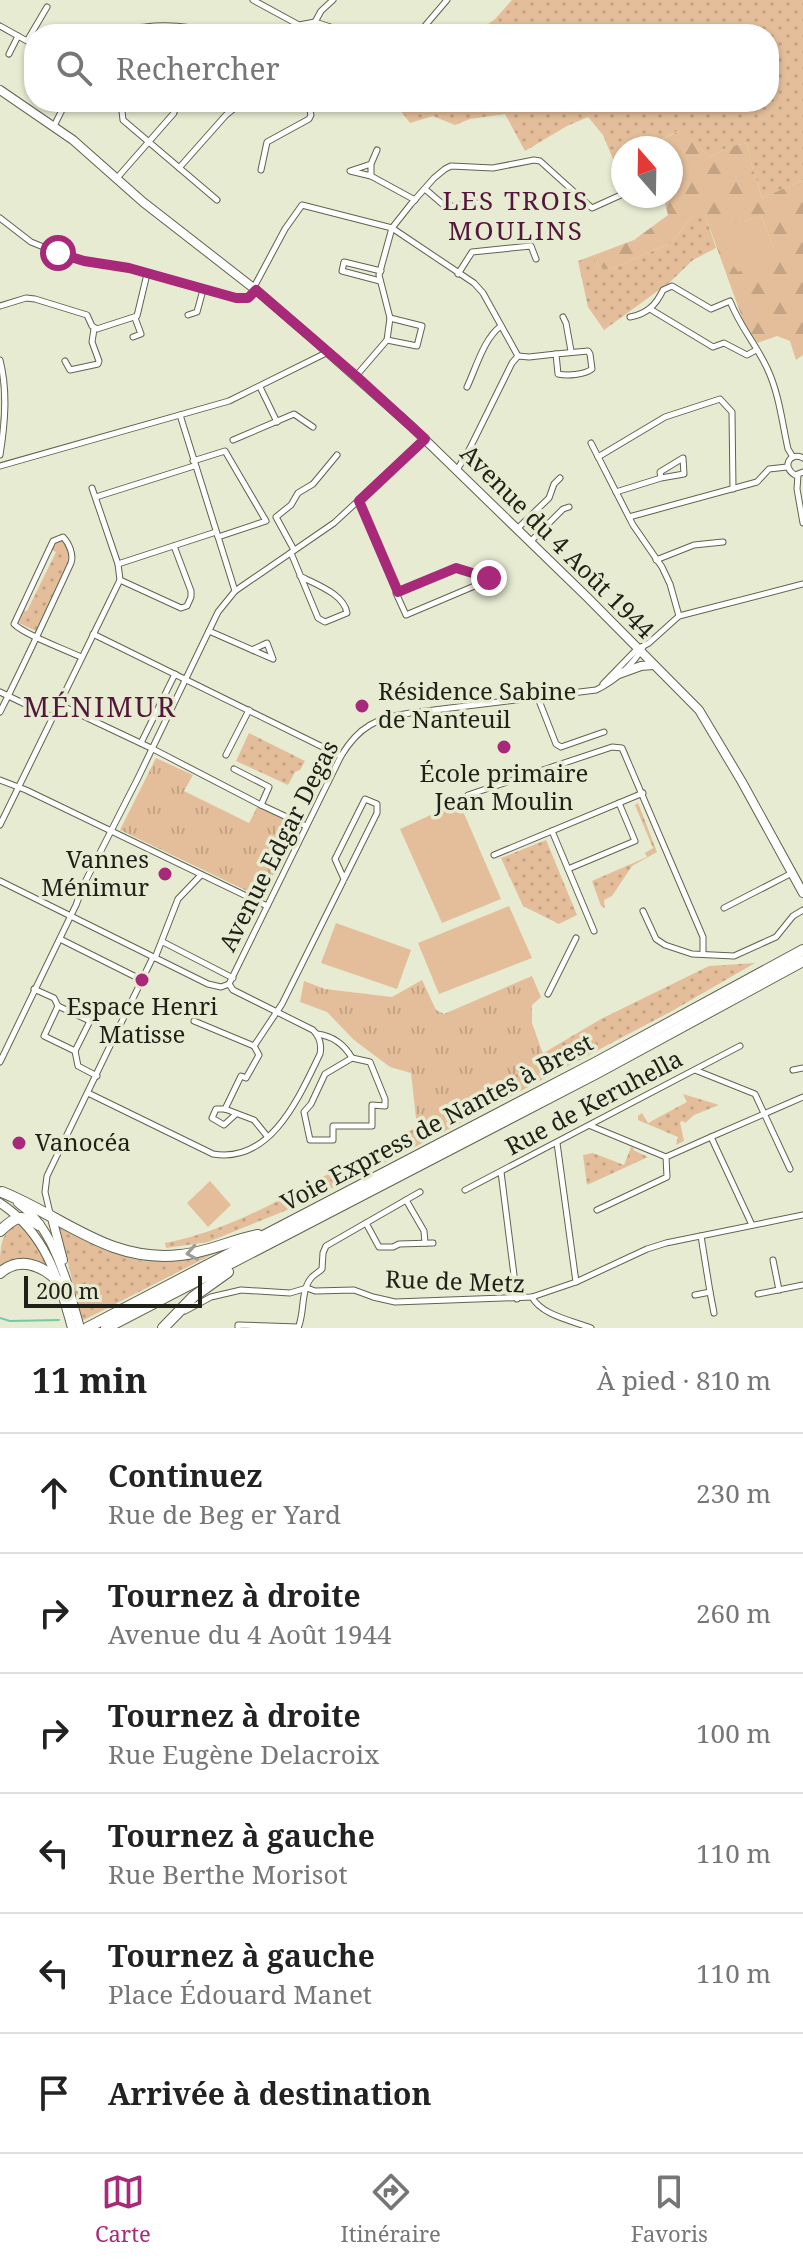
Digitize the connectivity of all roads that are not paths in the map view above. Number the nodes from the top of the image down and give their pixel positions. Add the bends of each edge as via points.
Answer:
1 (253, 0) edge
2 (333, 0) edge
3 (447, 0) edge
4 (47, 7) dead end
5 (315, 22) junction
6 (37, 24) edge
7 (297, 24) edge
8 (304, 24) edge
9 (321, 24) edge
10 (427, 24) edge
11 (0, 26) edge
12 (18, 36) junction
13 (24, 39) edge
14 (9, 54) dead end
15 (0, 90) edge
16 (24, 106) edge
17 (33, 112) edge
18 (61, 112) edge
19 (122, 112) edge
20 (229, 112) edge
21 (310, 112) edge
22 (174, 113) dead end
23 (54, 126) junction
24 (149, 142) junction
25 (377, 150) dead end
26 (371, 164) junction
27 (179, 168) junction
28 (261, 170) dead end
29 (371, 176) junction
30 (117, 178) junction
31 (425, 189) junction
32 (611, 199) edge
33 (217, 200) dead end
34 (415, 200) junction
35 (477, 203) dead end
36 (0, 218) edge
37 (392, 228) junction
38 (536, 259) dead end
39 (381, 271) junction
40 (147, 274) junction
41 (458, 274) junction
42 (380, 281) junction
43 (255, 289) junction
44 (203, 290) junction
45 (0, 306) edge
46 (650, 309) junction
47 (188, 315) dead end
48 (563, 317) dead end
49 (630, 317) dead end
50 (135, 318) junction
51 (390, 318) junction
52 (502, 326) junction
53 (94, 329) junction
54 (133, 337) dead end
55 (387, 340) junction
56 (756, 350) junction
57 (328, 352) junction
58 (571, 352) junction
59 (556, 354) junction
60 (518, 356) junction
61 (0, 360) edge
62 (65, 361) dead end
63 (356, 376) junction
64 (260, 386) junction
65 (467, 387) dead end
66 (180, 415) junction
67 (2, 419) edge
68 (277, 422) junction
69 (313, 427) dead end
70 (425, 439) junction
71 (233, 440) dead end
72 (591, 443) dead end
73 (0, 455) edge
74 (337, 455) dead end
75 (598, 457) junction
76 (793, 457) junction
77 (803, 458) edge
78 (194, 463) junction
79 (0, 466) edge
80 (787, 467) junction
81 (457, 470) junction
82 (800, 474) edge
83 (560, 478) dead end
84 (661, 478) junction
85 (92, 488) dead end
86 (733, 489) junction
87 (616, 492) junction
88 (96, 497) junction
89 (359, 501) junction
90 (569, 507) dead end
91 (629, 517) junction
92 (803, 523) edge
93 (517, 529) junction
94 (217, 534) junction
95 (531, 541) junction
96 (723, 542) dead end
97 (174, 546) junction
98 (292, 552) junction
99 (656, 560) junction
100 (118, 564) junction
101 (300, 576) junction
102 (120, 580) junction
103 (803, 584) edge
104 (235, 591) junction
105 (398, 592) junction
106 (679, 616) junction
107 (209, 631) junction
108 (93, 634) junction
109 (37, 636) junction
110 (252, 650) dead end
111 (640, 650) junction
112 (81, 657) junction
113 (653, 665) junction
114 (175, 674) junction
115 (619, 674) junction
116 (185, 679) junction
117 (601, 687) junction
118 (0, 692) edge
119 (8, 696) junction
120 (538, 698) junction
121 (58, 704) junction
122 (249, 710) junction
123 (0, 712) edge
124 (52, 717) junction
125 (604, 732) dead end
126 (141, 743) junction
127 (153, 749) junction
128 (226, 755) dead end
129 (341, 756) junction
130 (234, 769) dead end
131 (0, 780) edge
132 (18, 788) junction
133 (643, 793) junction
134 (468, 795) dead end
135 (619, 803) junction
136 (261, 805) junction
137 (0, 825) edge
138 (306, 826) junction
139 (552, 831) junction
140 (110, 832) junction
141 (494, 855) dead end
142 (568, 869) junction
143 (792, 873) junction
144 (201, 875) junction
145 (344, 879) junction
146 (0, 881) edge
147 (803, 893) edge
148 (267, 906) junction
149 (724, 908) dead end
150 (803, 910) edge
151 (643, 911) dead end
152 (70, 916) junction
153 (594, 931) dead end
154 (576, 938) dead end
155 (60, 939) junction
156 (162, 942) junction
157 (803, 950) edge
158 (703, 954) junction
159 (154, 957) junction
160 (803, 961) edge
161 (233, 978) junction
162 (142, 980) junction
163 (229, 984) junction
164 (34, 989) junction
165 (548, 994) dead end
166 (58, 1006) junction
167 (276, 1012) junction
168 (194, 1021) dead end
169 (317, 1034) junction
170 (254, 1046) junction
171 (740, 1046) dead end
172 (75, 1051) junction
173 (352, 1058) junction
174 (0, 1062) edge
175 (803, 1068) edge
176 (695, 1070) junction
177 (793, 1070) dead end
178 (97, 1076) junction
179 (88, 1093) junction
180 (803, 1097) edge
181 (293, 1108) junction
182 (225, 1109) junction
183 (304, 1112) junction
184 (236, 1114) junction
185 (764, 1114) junction
186 (591, 1126) junction
187 (267, 1136) junction
188 (711, 1137) junction
189 (557, 1143) junction
190 (666, 1157) junction
191 (790, 1169) dead end
192 (501, 1172) junction
193 (465, 1190) dead end
194 (420, 1192) dead end
195 (1, 1196) edge
196 (406, 1200) junction
197 (597, 1210) dead end
198 (803, 1215) edge
199 (19, 1218) junction
200 (52, 1218) junction
201 (366, 1223) junction
202 (39, 1225) junction
203 (752, 1225) junction
204 (0, 1231) edge
205 (701, 1236) junction
206 (271, 1237) junction
207 (425, 1243) junction
208 (433, 1243) dead end
209 (773, 1260) dead end
210 (0, 1273) edge
211 (58, 1281) junction
212 (576, 1282) junction
213 (803, 1285) edge
214 (307, 1288) junction
215 (779, 1290) junction
216 (70, 1291) junction
217 (710, 1292) junction
218 (758, 1294) dead end
219 (695, 1295) dead end
220 (532, 1297) junction
221 (517, 1299) junction
222 (714, 1313) dead end
223 (176, 1315) junction
224 (72, 1328) edge
225 (80, 1328) edge
226 (87, 1328) edge
227 (106, 1328) edge
228 (163, 1328) edge
229 (238, 1328) edge
230 (298, 1328) edge
231 (591, 1328) edge

1 - 7 street
2 - 5 street
3 - 10 street
4 - 6 street
5 - 8 street
5 - 9 street
11 - 12 street
12 - 13 street
12 - 14 street
15 - 16 street, Avenue du 4 Août 1944
17 - 23 street, Avenue du 4 Août 1944
18 - 23 street
19 - 24 street via 123,120
20 - 27 street
21 - 28 street via 309,119 267,142
22 - 24 street
23 - 30 street, Avenue du 4 Août 1944
24 - 27 street
24 - 30 street
25 - 26 street
26 - 29 street
26 - 29 street via 350,171
27 - 33 street
29 - 34 street
30 - 43 street, Avenue du 4 Août 1944
31 - 32 street via 451,166 493,168 534,160 592,208
31 - 34 street
31 - 35 street via 446,207
34 - 37 street
36 - 40 street via 39,246 73,259
37 - 39 street
37 - 41 street
37 - 43 street via 302,205
38 - 41 street via 531,246 472,252
39 - 42 street
39 - 42 street via 344,262 342,271
40 - 44 street
40 - 50 street
41 - 52 street via 483,293
42 - 51 street
43 - 44 street via 243,299
43 - 57 street, Avenue du 4 Août 1944
44 - 47 street via 197,312
45 - 53 street via 35,299 87,315
46 - 49 street
46 - 56 street via 713,347 724,343 747,355
46 - 56 street via 672,286 711,309 730,301
48 - 58 street
50 - 53 street
50 - 54 street via 141,334
51 - 55 street
51 - 55 street via 422,326 417,346
52 - 60 street
52 - 65 street
53 - 62 street via 98,364 70,370
55 - 63 street
56 - 76 street via 773,384
57 - 63 street, Avenue du 4 Août 1944
57 - 64 street
58 - 59 street
58 - 59 street via 588,351 592,369 558,374
59 - 60 street
60 - 81 street
61 - 67 street
63 - 70 street, Avenue du 4 Août 1944
64 - 66 street
64 - 68 street
66 - 78 street
66 - 79 street
67 - 73 street
68 - 69 street via 294,414
68 - 71 street
70 - 81 street, Avenue du 4 Août 1944
70 - 89 street
72 - 75 street
74 - 98 street via 276,517
75 - 86 street via 665,417 720,399 732,412
75 - 87 street
76 - 77 street
76 - 80 street
78 - 88 street
78 - 94 street
78 - 94 street via 225,451 266,521
80 - 82 street
80 - 86 street via 769,469 757,482
81 - 93 street, Avenue du 4 Août 1944
82 - 92 street
83 - 93 street via 549,498
84 - 84 street via 684,474 683,458 660,472
84 - 87 street
85 - 88 street
86 - 91 street
87 - 91 street
88 - 100 street
89 - 98 street
89 - 105 street
90 - 95 street
91 - 99 street
93 - 95 street, Avenue du 4 Août 1944
94 - 97 street
94 - 104 street
95 - 111 street, Avenue du 4 Août 1944
96 - 99 street via 694,545
97 - 100 street
97 - 102 street via 191,591 187,606 181,608
98 - 101 street
98 - 104 street
99 - 106 street
100 - 102 street
101 - 101 street via 318,618 325,622 347,613 341,599
102 - 108 street
103 - 106 street
104 - 107 street
105 - 105 street via 456,568 489,578 406,615
106 - 111 street
107 - 110 street
107 - 116 street
108 - 112 street
108 - 114 street
109 - 109 street via 73,558 63,537 53,541 14,624
109 - 112 street
109 - 119 street
111 - 113 street, Avenue du 4 Août 1944
111 - 115 street, Avenue Edgar Degas
111 - 117 street
112 - 121 street
113 - 115 street
113 - 143 street, Avenue du 4 Août 1944 via 699,710
114 - 116 street
114 - 126 street
115 - 117 street, Avenue Edgar Degas
116 - 122 street
116 - 127 street
117 - 120 street, Avenue Edgar Degas
118 - 119 street
119 - 123 street
119 - 124 street
120 - 125 street via 561,747
120 - 129 street, Avenue Edgar Degas via 390,716 361,730
121 - 124 street
121 - 126 street
122 - 128 street
122 - 129 street
124 - 132 street
126 - 127 street
127 - 136 street
127 - 140 street
129 - 138 street, Avenue Edgar Degas
130 - 136 street via 269,787
131 - 132 street
132 - 137 street
132 - 140 street
133 - 134 street via 625,751 612,747
133 - 135 street
133 - 158 street via 703,937
135 - 139 street
135 - 142 street via 635,841
136 - 138 street
138 - 148 street, Avenue Edgar Degas
139 - 141 street
139 - 142 street
140 - 144 street
140 - 152 street
142 - 153 street
143 - 147 street, Avenue du 4 Août 1944
143 - 149 street
144 - 148 street
144 - 156 street via 178,899
145 - 145 street via 377,813 377,804 365,799 335,859
145 - 167 street
146 - 152 street
148 - 161 street, Avenue Edgar Degas
150 - 158 street via 776,937 740,955
151 - 158 street via 656,939
152 - 155 street
152 - 159 street
154 - 165 street
155 - 162 street
155 - 164 street
156 - 159 street
156 - 161 street
157 - 206 highway, Voie Express de Nantes à Brest
159 - 162 street
159 - 163 street via 208,984
160 - 206 highway, Voie Express de Nantes à Brest
161 - 163 street, Avenue Edgar Degas
162 - 178 street
163 - 167 street
164 - 166 street via 54,998
164 - 174 street
166 - 172 street via 44,1036
166 - 172 street via 90,1021
167 - 169 street
167 - 170 street
168 - 170 street
169 - 173 street via 342,1043
169 - 181 street via 320,1054
170 - 182 street via 259,1055 246,1078 241,1076
171 - 176 street, Rue de Keruhella
172 - 178 street via 78,1066
173 - 183 street via 325,1074
173 - 183 street via 370,1062 385,1099 385,1106 372,1105 372,1126 333,1126 333,1140 310,1140
175 - 177 street
176 - 185 street via 755,1094
176 - 186 street, Rue de Keruhella
178 - 179 street
179 - 187 street via 213,1154 245,1153
179 - 200 street via 47,1176
180 - 185 street
181 - 183 street
181 - 187 street
182 - 184 street
182 - 184 street via 216,1109 212,1118 224,1125
184 - 187 street via 254,1120
185 - 188 street
185 - 191 street
186 - 189 street, Rue de Keruhella
186 - 190 street
188 - 190 street
188 - 203 street
189 - 192 street, Rue de Keruhella
189 - 212 street
190 - 197 street via 667,1177
192 - 193 street, Rue de Keruhella
192 - 221 street
194 - 196 street
195 - 199 street
195 - 200 highway
195 - 202 street via 30,1213
196 - 201 street
196 - 207 street
198 - 203 street
199 - 202 highway
199 - 204 highway
199 - 211 street via 44,1247
206 -> 200 highway via 245,1237 191,1254 154,1257 119,1250
200 - 216 street
201 - 207 street via 379,1247
201 - 214 street via 326,1246 322,1269
202 - 216 street
203 - 205 street
205 - 212 street via 647,1249
205 - 217 street
206 - 223 highway via 268,1249 207,1286
206 - 226 highway, Voie Express de Nantes à Brest
206 - 227 highway, Voie Express de Nantes à Brest
207 - 208 street
209 - 215 street
210 - 211 highway via 27,1263
211 - 224 street
212 - 220 street
213 - 215 street
214 - 221 street, Rue de Metz via 354,1290 395,1302
214 - 223 street, Rue de Metz via 222,1293
214 - 230 street
215 - 218 street
216 - 225 street
217 - 219 street
217 - 222 street
220 - 221 street, Rue de Metz
220 - 231 street, Rue de Metz via 541,1307
223 - 228 highway
229 - 230 street

